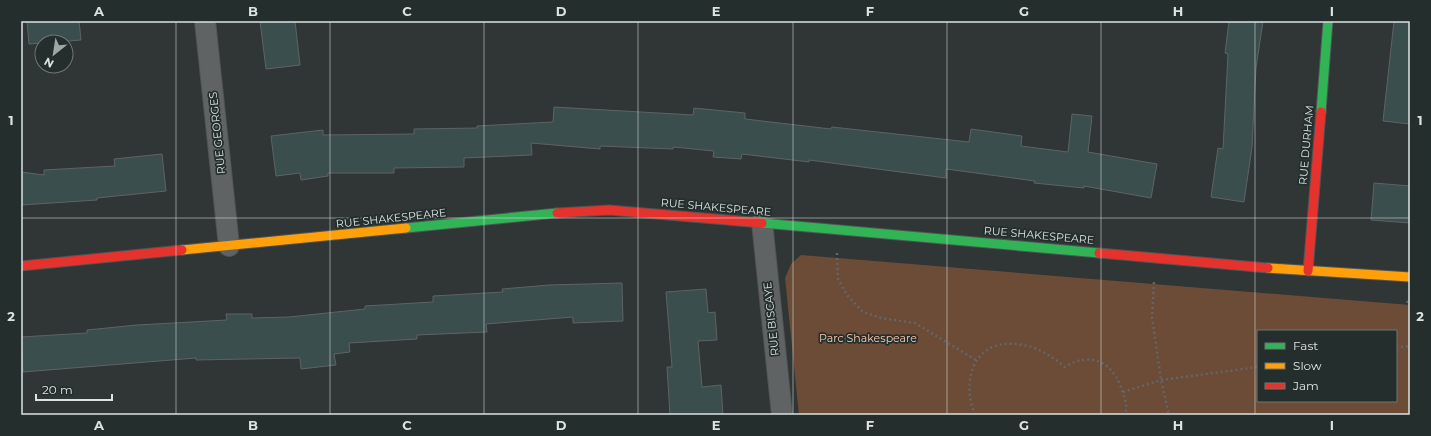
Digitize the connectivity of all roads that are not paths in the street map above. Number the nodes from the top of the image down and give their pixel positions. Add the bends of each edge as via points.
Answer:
1 (205, 21) edge
2 (1328, 21) edge
3 (762, 222) junction
4 (229, 246) junction
5 (21, 266) edge
6 (1308, 271) junction
7 (1410, 277) edge
8 (782, 415) edge

1 - 4 street, RUE GEORGES
2 - 6 street, RUE DURHAM
3 - 4 street, RUE SHAKESPEARE via 609,210
3 - 6 street, RUE SHAKESPEARE
3 - 8 street, RUE BISCAYE
4 - 5 street, RUE SHAKESPEARE
6 - 7 street, RUE SHAKESPEARE

